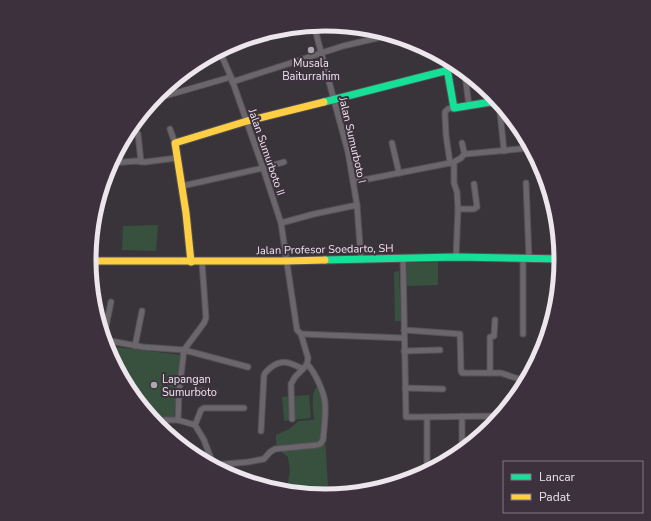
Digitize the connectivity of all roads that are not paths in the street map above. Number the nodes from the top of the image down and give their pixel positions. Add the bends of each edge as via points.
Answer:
1 (315, 31) edge
2 (379, 38) edge
3 (322, 54) junction
4 (222, 56) edge
5 (465, 78) edge
6 (232, 80) junction
7 (165, 96) dead end
8 (334, 99) junction
9 (492, 102) edge
10 (469, 106) junction
11 (453, 107) junction
12 (499, 110) edge
13 (247, 121) junction
14 (170, 129) dead end
15 (138, 134) dead end
16 (392, 142) dead end
17 (462, 143) dead end
18 (175, 144) junction
19 (525, 149) edge
20 (504, 151) junction
21 (465, 153) junction
22 (177, 158) junction
23 (141, 162) junction
24 (284, 162) dead end
25 (118, 163) edge
26 (451, 163) junction
27 (263, 168) junction
28 (399, 173) junction
29 (353, 182) junction
30 (526, 183) dead end
31 (474, 184) dead end
32 (182, 186) junction
33 (357, 205) junction
34 (458, 209) junction
35 (281, 223) junction
36 (456, 258) junction
37 (526, 258) junction
38 (403, 259) junction
39 (555, 259) edge
40 (361, 260) junction
41 (96, 261) edge
42 (286, 261) junction
43 (192, 262) junction
44 (202, 262) junction
45 (112, 302) dead end
46 (142, 310) dead end
47 (495, 320) dead end
48 (106, 327) edge
49 (404, 330) junction
50 (302, 334) junction
51 (523, 334) dead end
52 (404, 338) junction
53 (111, 341) edge
54 (135, 346) junction
55 (184, 350) junction
56 (440, 350) dead end
57 (404, 351) junction
58 (307, 364) junction
59 (248, 367) dead end
60 (303, 369) junction
61 (490, 373) junction
62 (519, 379) joint
63 (519, 384) edge
64 (406, 388) junction
65 (443, 389) dead end
66 (179, 392) junction
67 (215, 392) dead end
68 (244, 408) dead end
69 (462, 416) junction
70 (427, 417) junction
71 (493, 418) edge
72 (292, 419) dead end
73 (160, 420) edge
74 (178, 420) junction
75 (195, 425) junction
76 (261, 431) dead end
77 (462, 445) edge
78 (211, 459) edge
79 (220, 464) edge
80 (427, 466) edge

1 - 3 street, Jalan Sumurboto I
2 - 3 street
3 - 6 street
3 - 8 street, Jalan Sumurboto I
4 - 6 street, Jalan Sumurboto II
5 - 10 street
6 - 7 street
6 - 13 street, Jalan Sumurboto II
8 - 11 street via 445,71 448,74
8 - 13 street
8 - 29 street, Jalan Sumurboto I
9 - 10 street
10 - 11 street
11 - 26 street via 448,109 445,115
12 - 20 street
13 - 18 street
13 - 27 street, Jalan Sumurboto II
14 - 18 street
15 - 23 street
16 - 28 street
17 - 21 street
18 - 22 street
19 - 20 street
20 - 21 street
21 - 26 street
22 - 23 street
22 - 32 street
23 - 25 street
24 - 27 street
26 - 28 street
26 - 34 street via 454,165
27 - 32 street
27 - 35 street, Jalan Sumurboto II
28 - 29 street
29 - 33 street, Jalan Sumurboto I
30 - 37 street
31 - 34 street via 477,207
32 - 43 street
33 - 35 street
33 - 40 street, Jalan Sumurboto I
34 - 36 street
35 - 42 street, Jalan Sumurboto II
36 - 37 street, Jalan Profesor Soedarto, SH
36 - 38 street, Jalan Profesor Soedarto, SH
37 - 39 street, Jalan Profesor Soedarto, SH
37 - 51 street
38 - 40 street, Jalan Profesor Soedarto, SH
38 - 49 street
40 - 42 street, Jalan Profesor Soedarto, SH
41 - 43 street, Jalan Profesor Soedarto, SH
42 - 44 street, Jalan Profesor Soedarto, SH
42 - 50 street, Jalan Sumurboto II via 296,330
43 - 44 street, Jalan Profesor Soedarto, SH
44 - 55 street via 206,318
45 - 48 street
46 - 54 street
47 - 61 street via 494,336 490,337
49 - 52 street
49 - 61 street via 460,334 462,373
50 - 52 street
50 - 58 street, Jalan Sumurboto II
52 - 57 street
53 - 54 street
54 - 55 street
55 - 59 street
55 - 66 street
56 - 57 street
57 - 64 street
58 - 60 street
58 - 79 street via 314,372 325,404 323,440 320,444 275,449 264,459
60 - 72 street via 291,384
60 - 76 street via 285,362 276,364 265,373
61 - 62 street via 501,373
62 - 63 street
64 - 65 street
64 - 70 street via 406,417
66 - 67 street
66 - 74 street
68 - 75 street via 204,408
69 - 70 street
69 - 71 street
69 - 77 street
70 - 80 street
73 - 74 street
74 - 75 street
75 - 78 street

